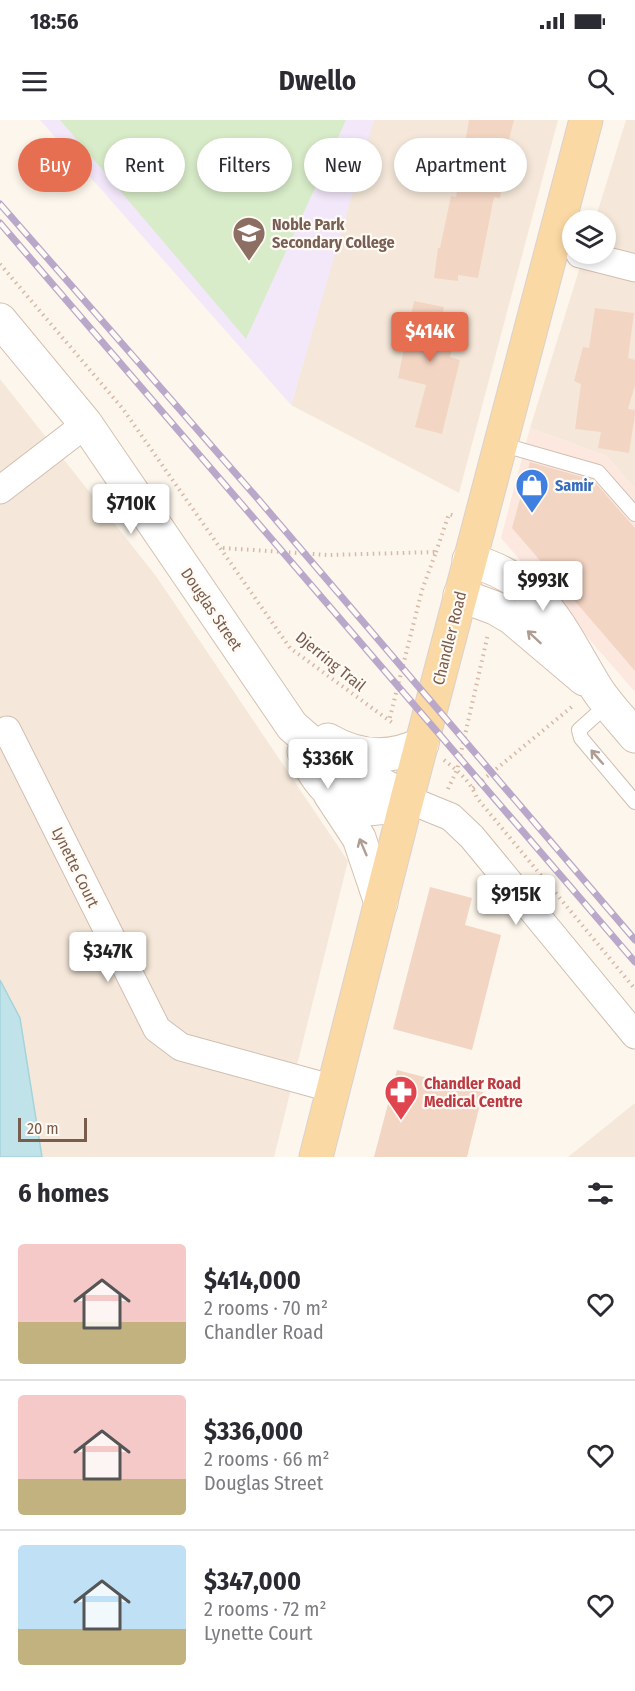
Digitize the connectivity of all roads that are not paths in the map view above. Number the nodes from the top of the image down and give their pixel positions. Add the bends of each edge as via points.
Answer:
1 (586, 120) edge
2 (574, 210) edge
3 (616, 263) edge
4 (563, 264) edge
5 (635, 268) edge
6 (0, 320) edge
7 (86, 424) junction
8 (500, 444) junction
9 (0, 490) edge
10 (635, 514) edge
11 (469, 560) junction
12 (460, 595) junction
13 (602, 695) junction
14 (287, 719) junction
15 (7, 730) dead end
16 (635, 736) edge
17 (422, 744) junction
18 (321, 780) junction
19 (407, 799) junction
20 (635, 802) edge
21 (381, 903) junction
22 (635, 1035) edge
23 (334, 1089) junction
24 (316, 1157) edge

1 - 2 main road, Chandler Road
3 - 5 street
4 - 8 main road, Chandler Road
6 - 7 main road, Douglas Street
7 - 9 street
7 - 14 main road, Douglas Street
8 - 10 lane via 598,472
8 - 11 main road, Chandler Road
11 - 12 main road, Chandler Road
11 - 13 main road via 502,570 530,590 567,637
13 -> 12 main road via 512,618
12 - 17 main road, Chandler Road
13 - 16 main road
20 -> 13 lane via 580,738 579,730
14 - 17 main road via 351,752 382,754
14 - 18 main road, Douglas Street
14 - 19 main road, Douglas Street via 339,767
15 - 23 street, Lynette Court via 157,1029 181,1047
17 - 19 main road, Chandler Road
18 - 19 main road, Douglas Street via 341,800 365,810 387,808
21 -> 18 main road via 359,838
19 - 21 main road, Chandler Road
19 - 22 street via 451,817 472,837
21 - 23 main road, Chandler Road
23 - 24 main road, Chandler Road

